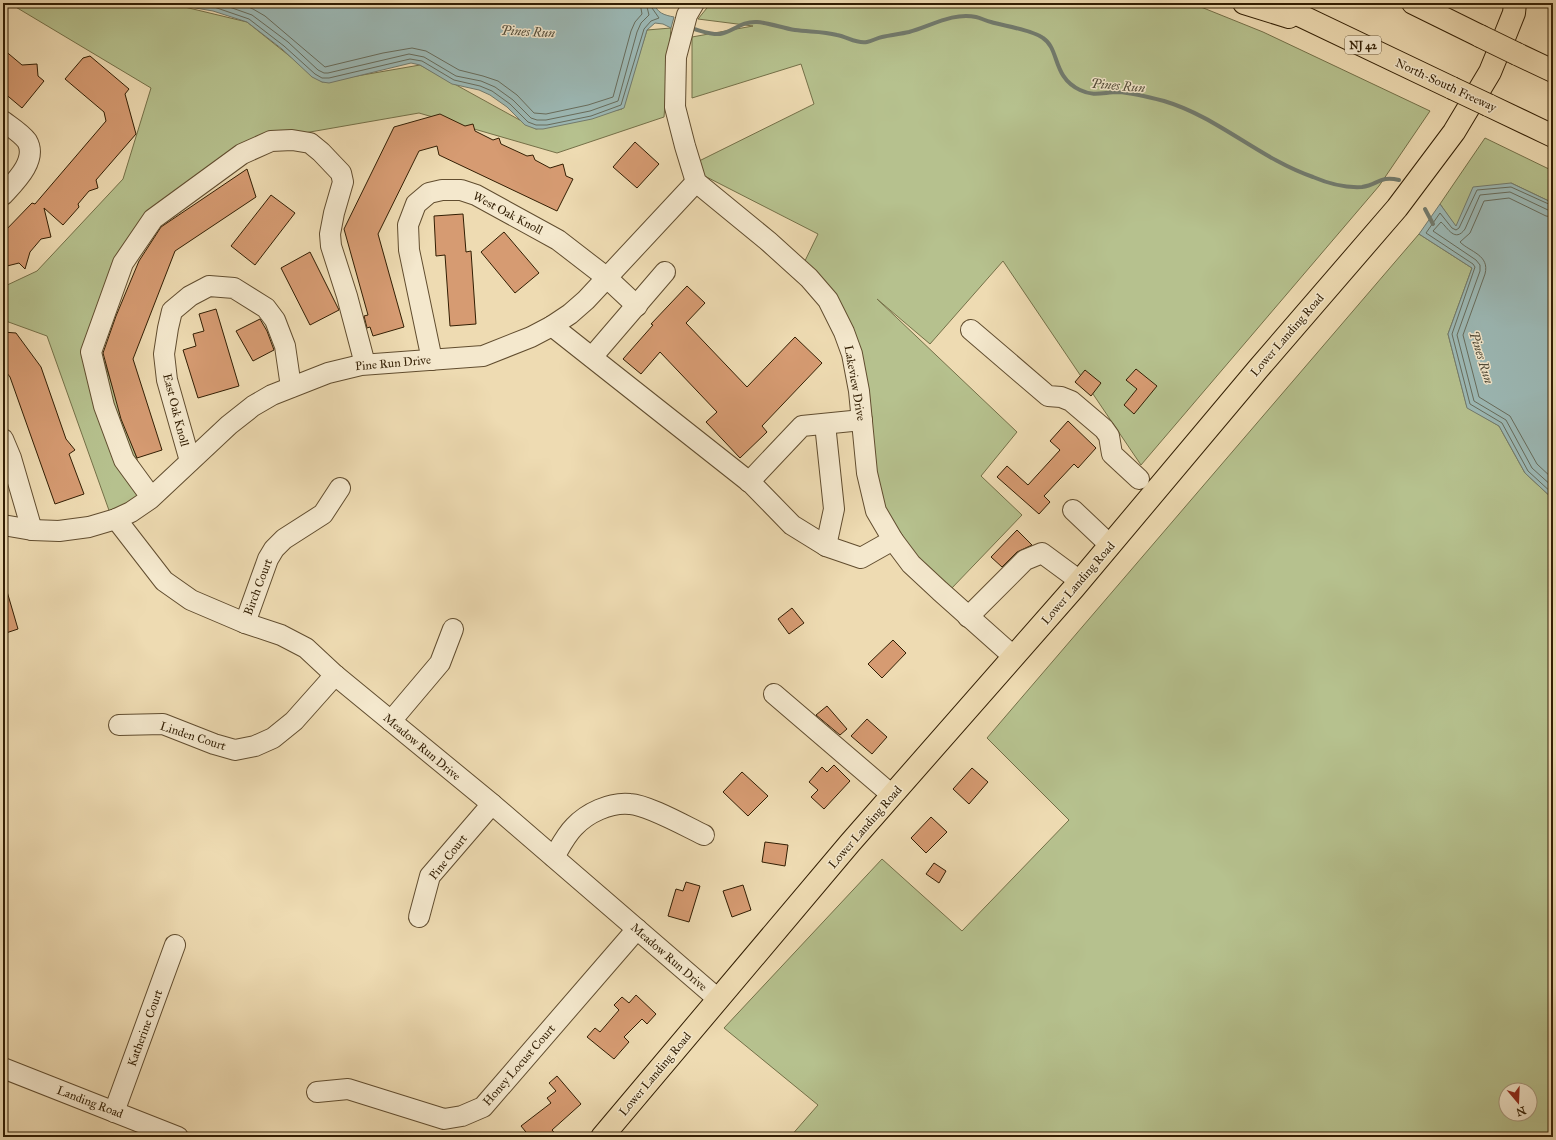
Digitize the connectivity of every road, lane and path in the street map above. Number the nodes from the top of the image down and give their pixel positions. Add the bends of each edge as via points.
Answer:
1 (1244, 3) edge
2 (1274, 3) edge
3 (1413, 3) edge
4 (1515, 3) edge
5 (690, 9) edge
6 (1330, 30) junction
7 (1553, 71) edge
8 (3, 121) edge
9 (1553, 136) edge
10 (696, 182) junction
11 (3, 195) edge
12 (665, 272) dead end
13 (606, 277) junction
14 (637, 306) junction
15 (552, 326) junction
16 (971, 330) dead end
17 (592, 358) junction
18 (432, 360) junction
19 (365, 364) junction
20 (291, 387) junction
21 (862, 420) junction
22 (825, 424) junction
23 (3, 438) edge
24 (190, 462) junction
25 (749, 482) junction
26 (340, 488) dead end
27 (1149, 488) junction
28 (151, 497) junction
29 (1073, 510) dead end
30 (116, 519) junction
31 (3, 525) edge
32 (32, 530) junction
33 (892, 540) junction
34 (1110, 545) junction
35 (826, 546) junction
36 (1080, 581) junction
37 (968, 617) junction
38 (245, 623) junction
39 (453, 629) dead end
40 (1013, 656) junction
41 (335, 675) junction
42 (774, 694) dead end
43 (391, 721) junction
44 (119, 725) dead end
45 (892, 795) junction
46 (492, 804) junction
47 (704, 835) dead end
48 (554, 858) junction
49 (419, 917) dead end
50 (638, 929) junction
51 (175, 945) dead end
52 (718, 999) junction
53 (3, 1068) edge
54 (317, 1092) dead end
55 (114, 1112) junction
56 (178, 1137) edge
57 (602, 1137) edge

1 - 6 main road
2 - 6 main road, North-South Freeway / NJ 42
3 - 7 main road, bridge
4 - 27 main road, Lower Landing Road via 1514,13 1490,72 1454,132 1397,208
5 - 10 street via 676,57 675,107
6 - 9 main road, North-South Freeway / NJ 42, bridge
8 - 11 street via 20,134 30,150 20,176
10 - 13 street, Pine Run Drive
10 - 21 street, Lakeview Drive via 803,272 828,300 852,354
12 - 14 street
13 - 14 street, West Oak Knoll
13 - 15 street, Pine Run Drive via 586,300
13 - 18 street, West Oak Knoll via 558,240 476,195 461,190 429,193 416,204 408,225 409,250
14 - 17 street
15 - 17 street
15 - 18 street, Pine Run Drive via 483,356
16 - 27 street via 1048,396 1071,401 1104,429 1109,436 1112,454
17 - 25 street
18 - 19 street, Pine Run Drive
19 - 20 street, Pine Run Drive via 328,373
19 - 28 street via 331,246 330,234 343,182 341,173 310,143 292,140 271,141 242,154 153,219 123,263 91,352 104,406 124,460
20 - 24 street, Pine Run Drive via 253,406
20 - 24 street, East Oak Knoll via 285,346 275,320 266,308 234,288 209,286 190,296 172,311 164,354 167,380
21 - 22 street
21 - 33 street, Lakeview Drive via 867,473 876,511
22 - 25 street via 802,426
22 - 35 street via 834,509
23 - 32 street
24 - 28 street, Pine Run Drive
25 - 35 street via 792,525
26 - 38 street, Birch Court via 323,514 284,539 274,549 268,558
27 - 34 main road, Lower Landing Road
28 - 30 street, Pine Run Drive via 131,512
29 - 34 street
30 - 32 street, Pine Run Drive via 88,527 59,531
30 - 38 street, Meadow Run Drive via 164,581 191,600
31 - 32 street, Pine Run Drive
33 - 35 street via 861,558
33 - 37 street, Lakeview Drive via 912,564
34 - 36 main road, Lower Landing Road
36 - 37 street via 1042,553 1025,560
36 - 40 main road, Lower Landing Road
37 - 40 street, Lakeview Drive
38 - 41 street, Meadow Run Drive via 281,635 306,648
39 - 43 street via 440,663
40 - 45 main road, Lower Landing Road
41 - 43 street, Meadow Run Drive
41 - 44 street, Linden Court via 294,721 273,738 255,746 236,750 163,724
42 - 45 street
43 - 46 street, Meadow Run Drive
45 - 52 main road, Lower Landing Road
46 - 48 street, Meadow Run Drive
46 - 49 street, Pine Court via 430,876
47 - 48 street via 644,807 630,804 612,806 586,815 573,828
48 - 50 street, Meadow Run Drive
50 - 52 street, Meadow Run Drive
50 - 54 street, Honey Locust Court via 483,1107 462,1116 444,1119 348,1089
51 - 55 street, Katherine Court
52 - 57 main road, Lower Landing Road
53 - 55 street, Landing Road
55 - 56 street, Landing Road

